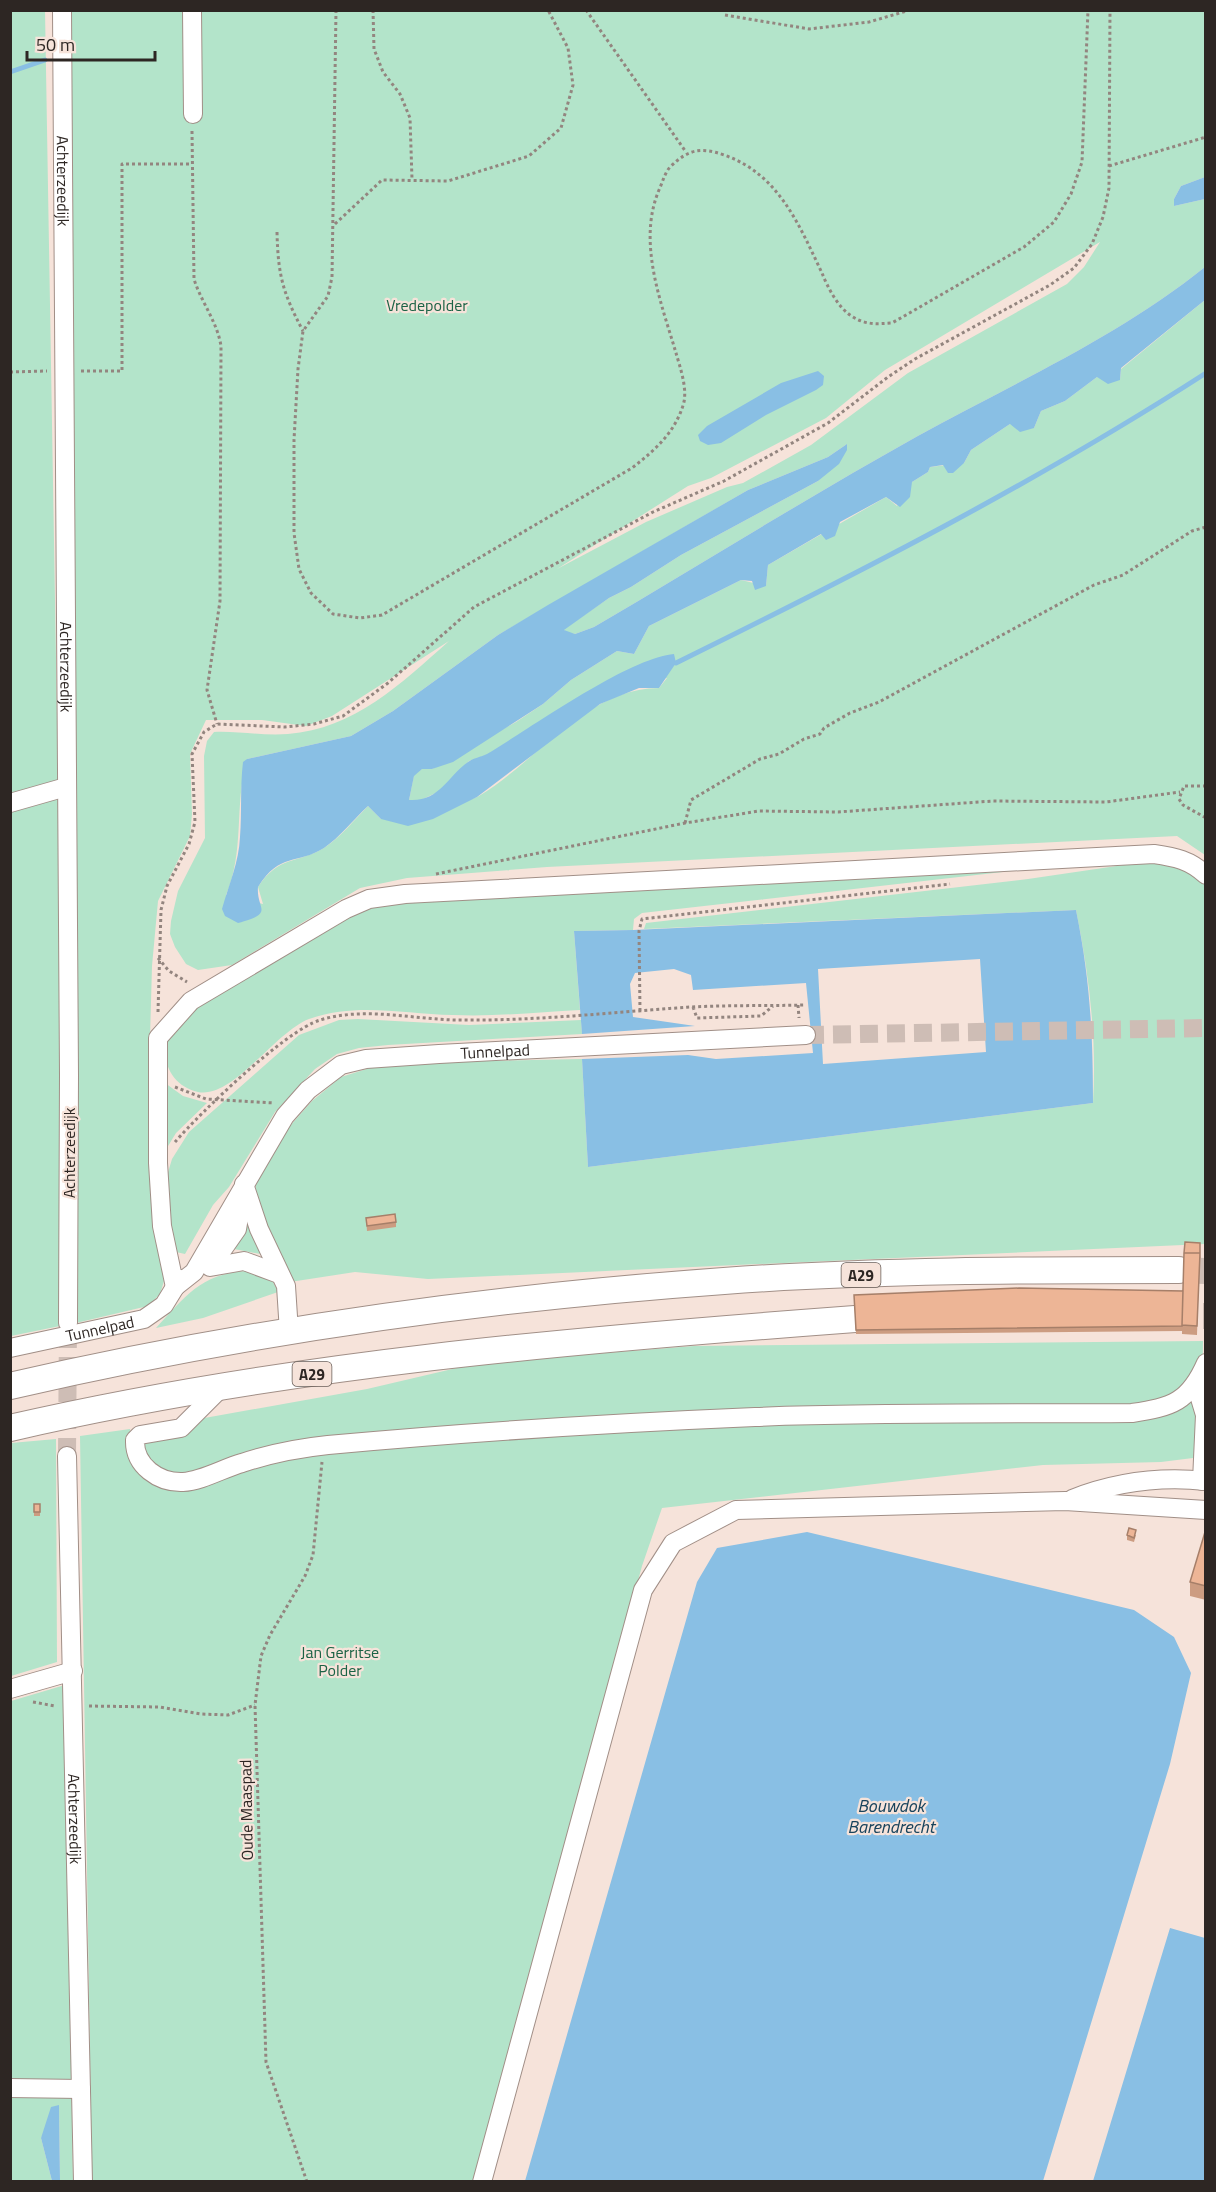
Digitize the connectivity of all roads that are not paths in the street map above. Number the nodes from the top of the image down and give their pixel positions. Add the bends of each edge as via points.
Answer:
1 (62, 10) edge
2 (192, 10) edge
3 (193, 114) road end
4 (66, 787) junction
5 (10, 803) edge
6 (1206, 875) edge
7 (806, 1035) tunnel mouth
8 (244, 1184) junction
9 (202, 1269) junction
10 (1179, 1270) tunnel mouth
11 (279, 1274) junction
12 (175, 1287) junction
13 (855, 1319) edge
14 (68, 1323) tunnel mouth
15 (290, 1332) junction
16 (10, 1348) edge
17 (1206, 1363) edge
18 (1196, 1385) junction
19 (10, 1386) edge
20 (221, 1388) junction
21 (10, 1428) edge
22 (67, 1456) tunnel mouth
23 (1204, 1481) edge
24 (1065, 1502) junction
25 (1206, 1509) edge
26 (73, 1671) junction
27 (10, 1689) edge
28 (10, 2088) edge
29 (81, 2089) junction
30 (83, 2181) edge
31 (482, 2181) edge

1 - 4 street, Achterzeedijk
2 - 3 street
4 - 5 street
4 - 14 street, Achterzeedijk
6 - 12 street via 1177,857 1154,854 369,899 219,985 180,1011 158,1038 162,1226
7 - 8 street, Tunnelpad via 366,1059 341,1065 294,1104
8 - 9 street, Tunnelpad
8 - 11 street
8 - 12 street, Tunnelpad via 217,1214
9 - 11 street via 244,1261
9 - 12 street, Tunnelpad
10 - 15 highway, A29 via 897,1273 724,1281 501,1303
11 - 15 street via 286,1286
12 - 16 street, Tunnelpad via 164,1305 144,1319
13 - 20 highway, A29 via 484,1350
15 - 19 highway, A29
17 - 18 street
18 - 20 street via 1180,1400 1132,1413 757,1417 455,1435 275,1454 185,1482 166,1480 140,1462 135,1440 181,1428
18 - 23 street via 1205,1414
20 - 21 highway, A29
22 - 26 street, Achterzeedijk
23 - 24 street via 1152,1479 1104,1486
24 - 25 street
24 - 31 street via 736,1510 673,1543 643,1590
26 - 27 street
26 - 29 street, Achterzeedijk
28 - 29 street
29 - 30 street, Achterzeedijk

